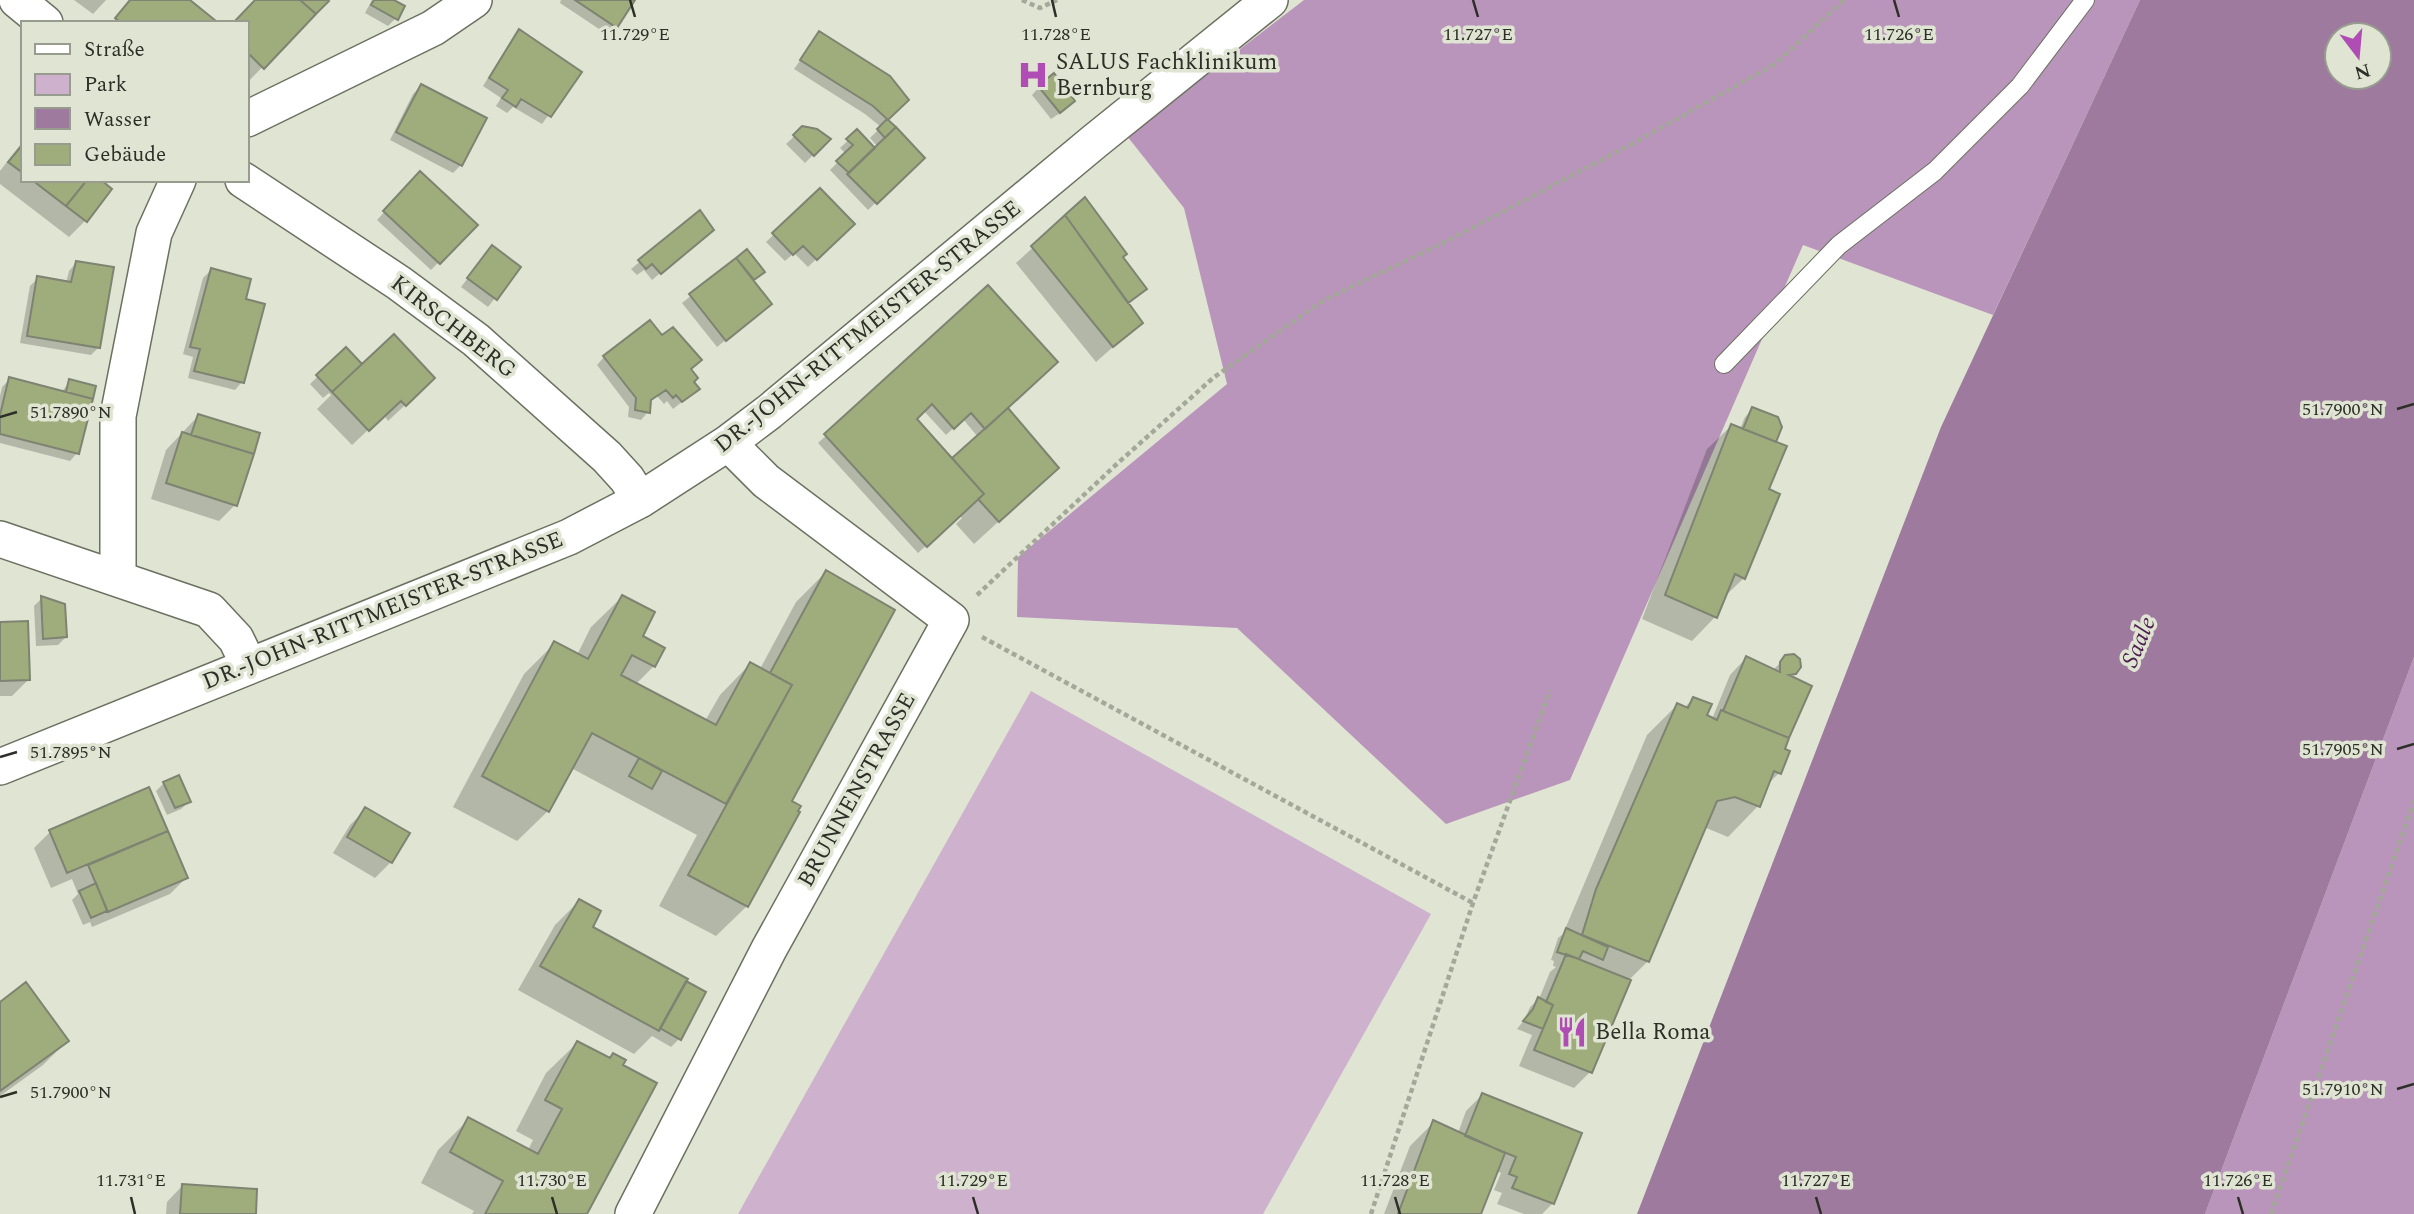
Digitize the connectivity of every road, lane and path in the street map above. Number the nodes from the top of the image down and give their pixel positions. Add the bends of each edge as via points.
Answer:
1 (17, 0) edge
2 (474, 0) edge
3 (1022, 0) edge
4 (1057, 0) edge
5 (1270, 0) edge
6 (1844, 0) edge
7 (2085, 0) edge
8 (43, 21) edge
9 (248, 119) edge
10 (177, 182) edge
11 (246, 182) edge
12 (1724, 364) dead end
13 (728, 443) junction
14 (640, 500) junction
15 (0, 538) edge
16 (118, 579) junction
17 (951, 620) junction
18 (249, 666) junction
19 (1550, 690) dead end
20 (0, 766) edge
21 (2414, 801) edge
22 (1473, 903) junction
23 (633, 1214) edge
24 (1371, 1214) edge
25 (2271, 1214) edge

1 - 8 street
2 - 9 street via 433,28
3 - 4 path via 1041,8
5 - 13 street, DR.-JOHN-RITTMEISTER-STRASSE
6 - 17 path via 1775,64 1606,158 1324,300 1213,377
7 - 12 lane via 2020,86 1935,171 1839,245
10 - 16 street via 154,233 118,416
11 - 14 street, KIRSCHBERG via 476,340 607,457
13 - 14 street, DR.-JOHN-RITTMEISTER-STRASSE
13 - 17 street via 766,481
14 - 18 street, DR.-JOHN-RITTMEISTER-STRASSE via 569,537
15 - 16 street
16 - 18 street via 209,610 236,639
17 - 22 path
17 - 23 street, BRUNNENSTRASSE via 769,949
18 - 20 street, DR.-JOHN-RITTMEISTER-STRASSE
19 - 22 path
21 - 25 path
22 - 24 path

